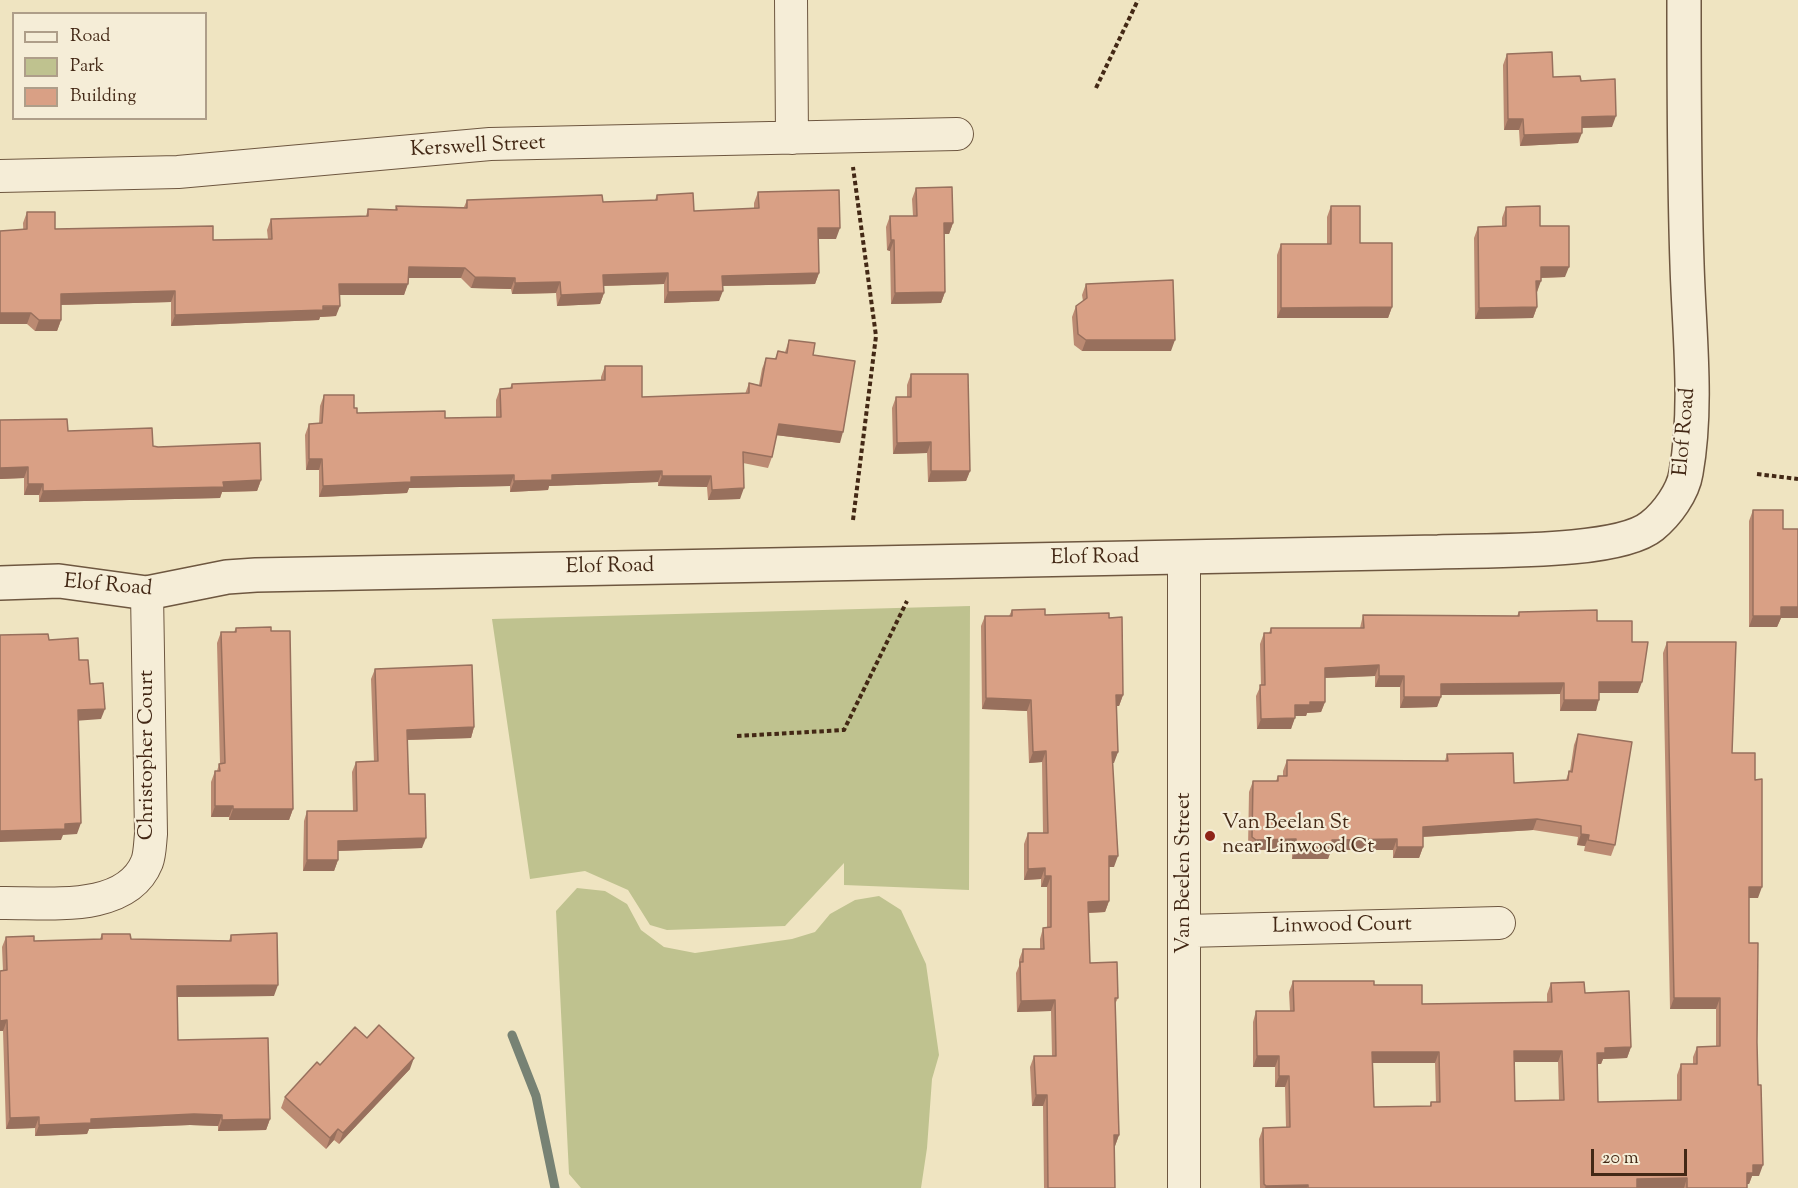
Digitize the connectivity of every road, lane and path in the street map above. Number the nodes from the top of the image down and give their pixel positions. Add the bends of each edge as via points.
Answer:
1 (791, 0) edge
2 (1138, 0) edge
3 (1684, 0) edge
4 (1096, 88) dead end
5 (957, 134) dead end
6 (849, 136) junction
7 (792, 138) junction
8 (0, 176) edge
9 (1757, 474) dead end
10 (1798, 479) edge
11 (853, 520) dead end
12 (1184, 557) junction
13 (0, 583) edge
14 (147, 593) junction
15 (907, 601) dead end
16 (737, 736) dead end
17 (0, 903) edge
18 (1499, 923) dead end
19 (1186, 931) junction
20 (1184, 1188) edge

1 - 7 street
2 - 4 path
3 - 12 street, Elof Road via 1690,417 1686,476 1677,496 1652,527 1595,546
5 - 6 street, Kerswell Street
6 - 7 street, Kerswell Street
6 - 11 path via 876,336
7 - 8 street, Kerswell Street via 490,144 178,171
9 - 10 path
12 - 14 street, Elof Road via 256,575
12 - 19 street, Van Beelen Street
13 - 14 street, Elof Road via 59,581
14 - 17 street, Christopher Court via 151,834 147,861 136,879 117,894 95,900
15 - 16 path via 844,730
18 - 19 street, Linwood Court
19 - 20 street, Van Beelen Street

